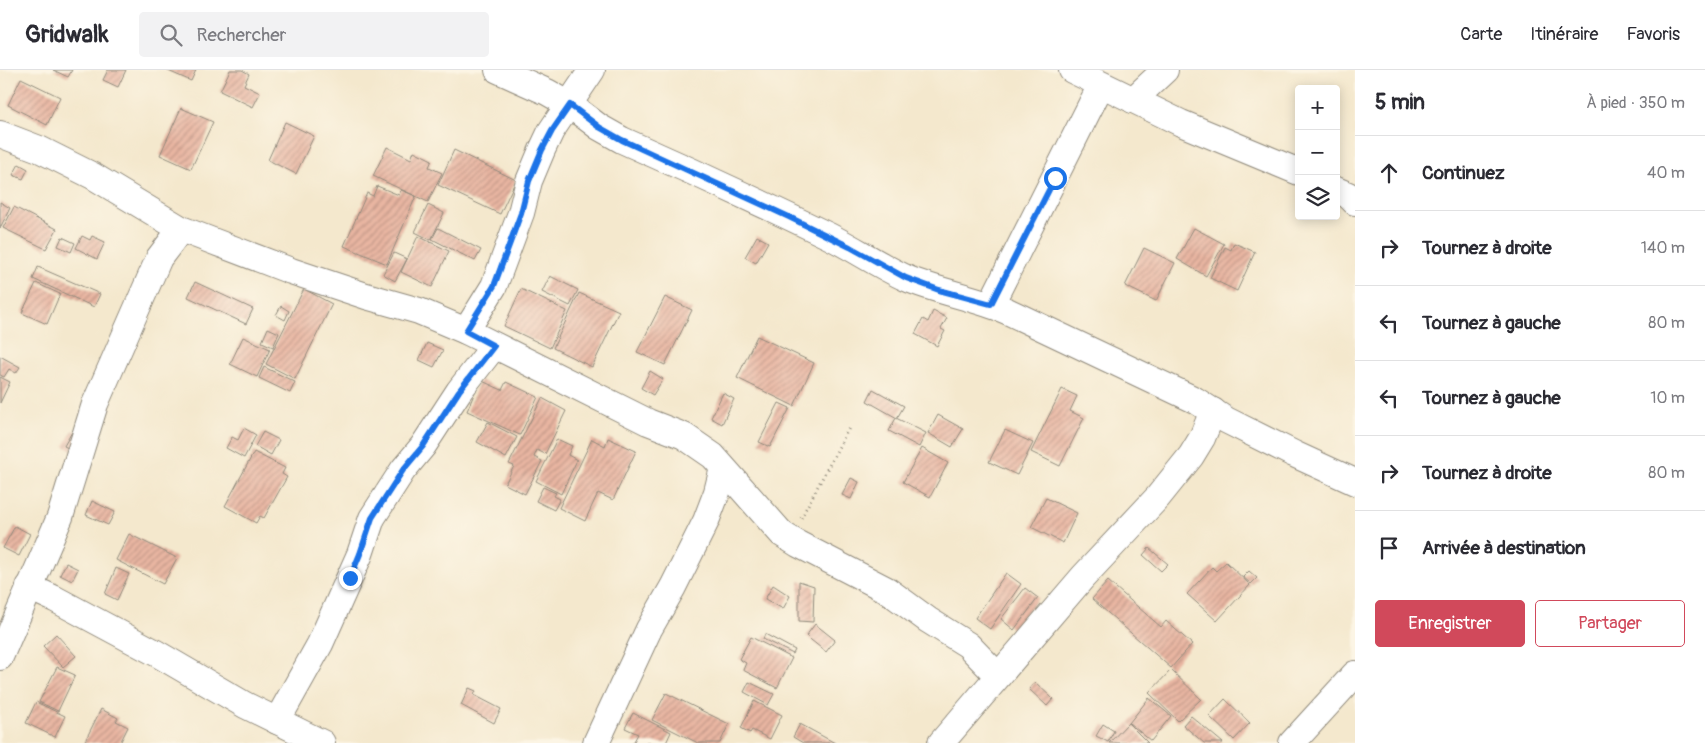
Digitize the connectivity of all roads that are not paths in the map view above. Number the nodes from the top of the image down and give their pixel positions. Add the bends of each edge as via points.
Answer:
1 (498, 70) edge
2 (592, 70) edge
3 (1072, 70) edge
4 (1165, 70) edge
5 (1102, 85) junction
6 (1133, 100) junction
7 (570, 105) junction
8 (0, 134) edge
9 (1295, 170) edge
10 (1340, 192) edge
11 (1355, 202) edge
12 (181, 229) junction
13 (991, 304) junction
14 (466, 331) junction
15 (494, 346) junction
16 (1214, 412) junction
17 (724, 468) junction
18 (1355, 482) edge
19 (29, 587) junction
20 (0, 657) edge
21 (1355, 674) edge
22 (998, 676) junction
23 (277, 721) junction
24 (322, 743) edge
25 (596, 743) edge
26 (941, 743) edge
27 (1292, 743) edge

1 - 7 street
2 - 7 street
3 - 5 street
4 - 6 street
5 - 6 street
5 - 13 street
6 - 9 street via 1181,124
7 - 13 street via 622,140 789,217 906,278
7 - 14 street via 542,150 494,286
8 - 12 street via 93,176
10 - 11 street
12 - 14 street via 291,271 419,311
12 - 19 street via 159,258 95,404 60,517
13 - 16 street
14 - 15 street
15 - 17 street via 648,422 684,436
15 - 23 street via 459,391 372,518 360,554 320,644
16 - 18 street
16 - 22 street via 1191,456 1158,497 1083,577
17 - 22 street via 782,534 887,590 968,645
17 - 25 street via 706,521 649,629
19 - 20 street
19 - 23 street
21 - 27 street
22 - 26 street
23 - 24 street

